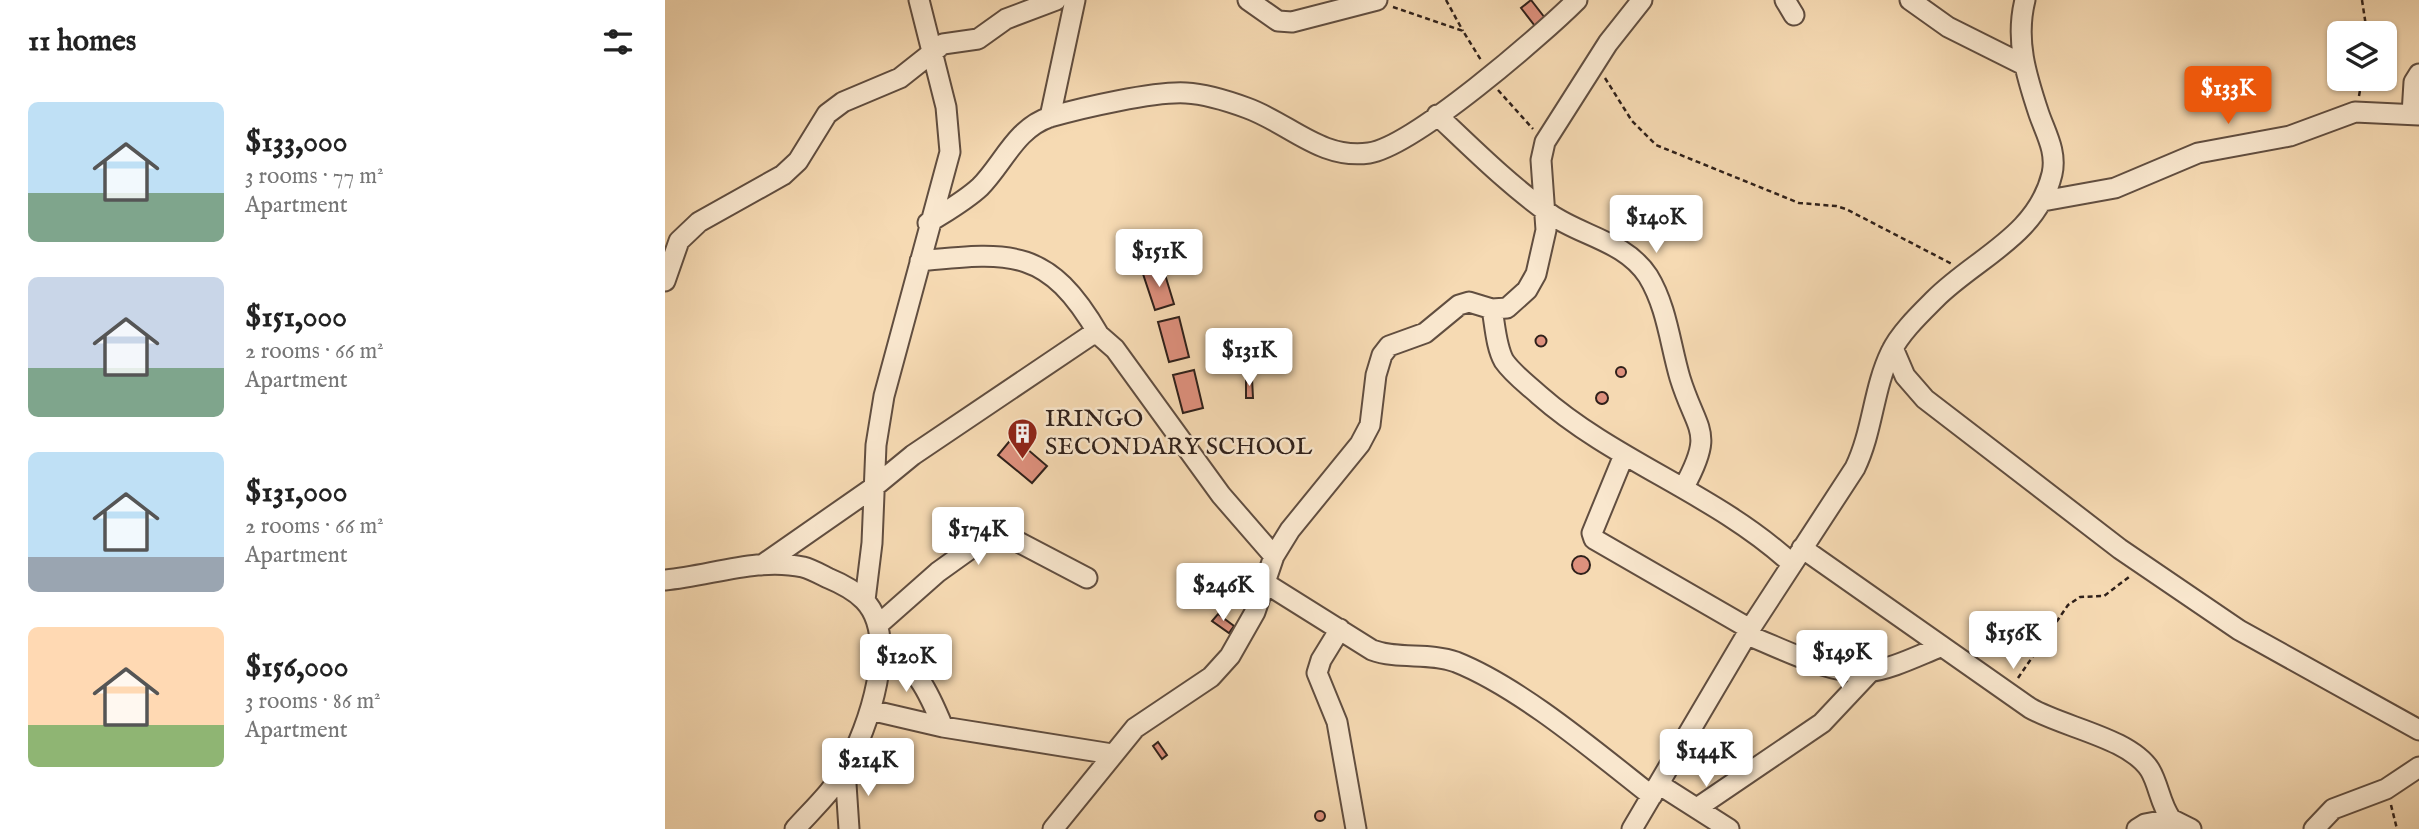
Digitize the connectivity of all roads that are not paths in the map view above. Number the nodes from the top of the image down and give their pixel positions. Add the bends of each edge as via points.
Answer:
1 (919, 0) edge
2 (1056, 0) edge
3 (1075, 0) edge
4 (1248, 0) edge
5 (1577, 0) edge
6 (1642, 0) edge
7 (1910, 0) edge
8 (2013, 0) edge
9 (2025, 0) edge
10 (1375, 1) edge
11 (2020, 20) junction
12 (932, 49) junction
13 (2024, 65) junction
14 (2419, 74) edge
15 (2416, 114) edge
16 (1437, 115) junction
17 (1050, 117) junction
18 (2043, 201) junction
19 (1546, 211) junction
20 (928, 223) junction
21 (672, 236) edge
22 (920, 261) junction
23 (665, 281) edge
24 (1492, 309) junction
25 (1099, 335) junction
26 (1893, 348) junction
27 (1624, 455) junction
28 (874, 487) junction
29 (1684, 487) junction
30 (1274, 556) junction
31 (1797, 556) junction
32 (762, 565) junction
33 (1087, 579) dead end
34 (665, 580) edge
35 (1265, 583) junction
36 (865, 600) junction
37 (879, 625) junction
38 (1340, 629) junction
39 (1748, 632) junction
40 (1940, 647) junction
41 (881, 648) junction
42 (1870, 671) junction
43 (870, 710) junction
44 (943, 727) junction
45 (2419, 730) edge
46 (1112, 754) junction
47 (2419, 767) edge
48 (845, 769) junction
49 (1656, 790) junction
50 (1697, 808) junction
51 (2171, 820) junction
52 (795, 829) edge
53 (849, 829) edge
54 (1053, 829) edge
55 (1356, 829) edge
56 (1632, 829) edge
57 (1729, 829) edge
58 (2137, 829) edge
59 (2191, 829) edge
60 (2314, 829) edge

1 - 12 street
2 - 12 street via 1014,15 978,39
3 - 17 street
4 - 10 street via 1278,22
5 - 16 street
6 - 19 street via 1595,62 1545,142 1541,160
7 - 13 street via 1948,27
8 - 11 street
9 - 11 street
11 - 13 street
12 - 20 street via 950,129 950,152
12 - 21 street via 899,78 843,102 827,114 799,160 783,175
13 - 18 street via 2055,158
14 - 15 street via 2414,82
15 - 18 street via 2355,112 2290,136 2198,153 2115,188
16 - 17 street via 1391,145 1369,153 1329,150 1250,109 1185,93
16 - 19 street
17 - 20 street via 1019,137 978,189
18 - 26 street via 2010,239 1934,300
19 - 24 street via 1543,248 1527,290 1507,308
19 - 29 street via 1628,256 1657,293 1702,439 1702,452
20 - 22 street
21 - 23 street
22 - 25 street via 989,254 1016,257 1066,289
22 - 28 street via 884,396
24 - 27 street via 1503,359 1512,371 1581,429
24 - 30 street via 1469,302 1458,305 1425,332 1389,346 1376,375 1370,425 1360,444
25 - 28 street via 1067,349
25 - 30 street via 1115,349 1213,485
26 - 31 street via 1864,451
26 - 45 street via 1905,376 1925,399 2120,549 2239,631
27 - 29 street
27 - 39 street via 1592,533 1594,539
28 - 32 street
28 - 36 street
29 - 31 street
30 - 35 street
31 - 39 street
31 - 40 street
32 - 34 street
32 - 36 street via 804,567
33 - 37 street via 1005,536 991,534 938,572
35 - 38 street
35 - 46 street via 1245,636 1230,656 1211,677 1135,728
36 - 37 street
37 - 41 street
38 - 49 street via 1389,656 1435,656 1457,662 1536,708
38 - 55 street via 1317,673 1337,722
39 - 42 street via 1825,665
39 - 49 street
40 - 42 street
40 - 51 street via 2045,718 2108,741 2144,762
41 - 43 street
41 - 44 street via 908,663
42 - 50 street via 1822,723
43 - 44 street
43 - 48 street
44 - 46 street
46 - 54 street
47 - 60 street via 2386,789 2333,809
48 - 52 street
48 - 53 street
49 - 50 street
49 - 56 street
50 - 57 street
51 - 58 street
51 - 59 street

